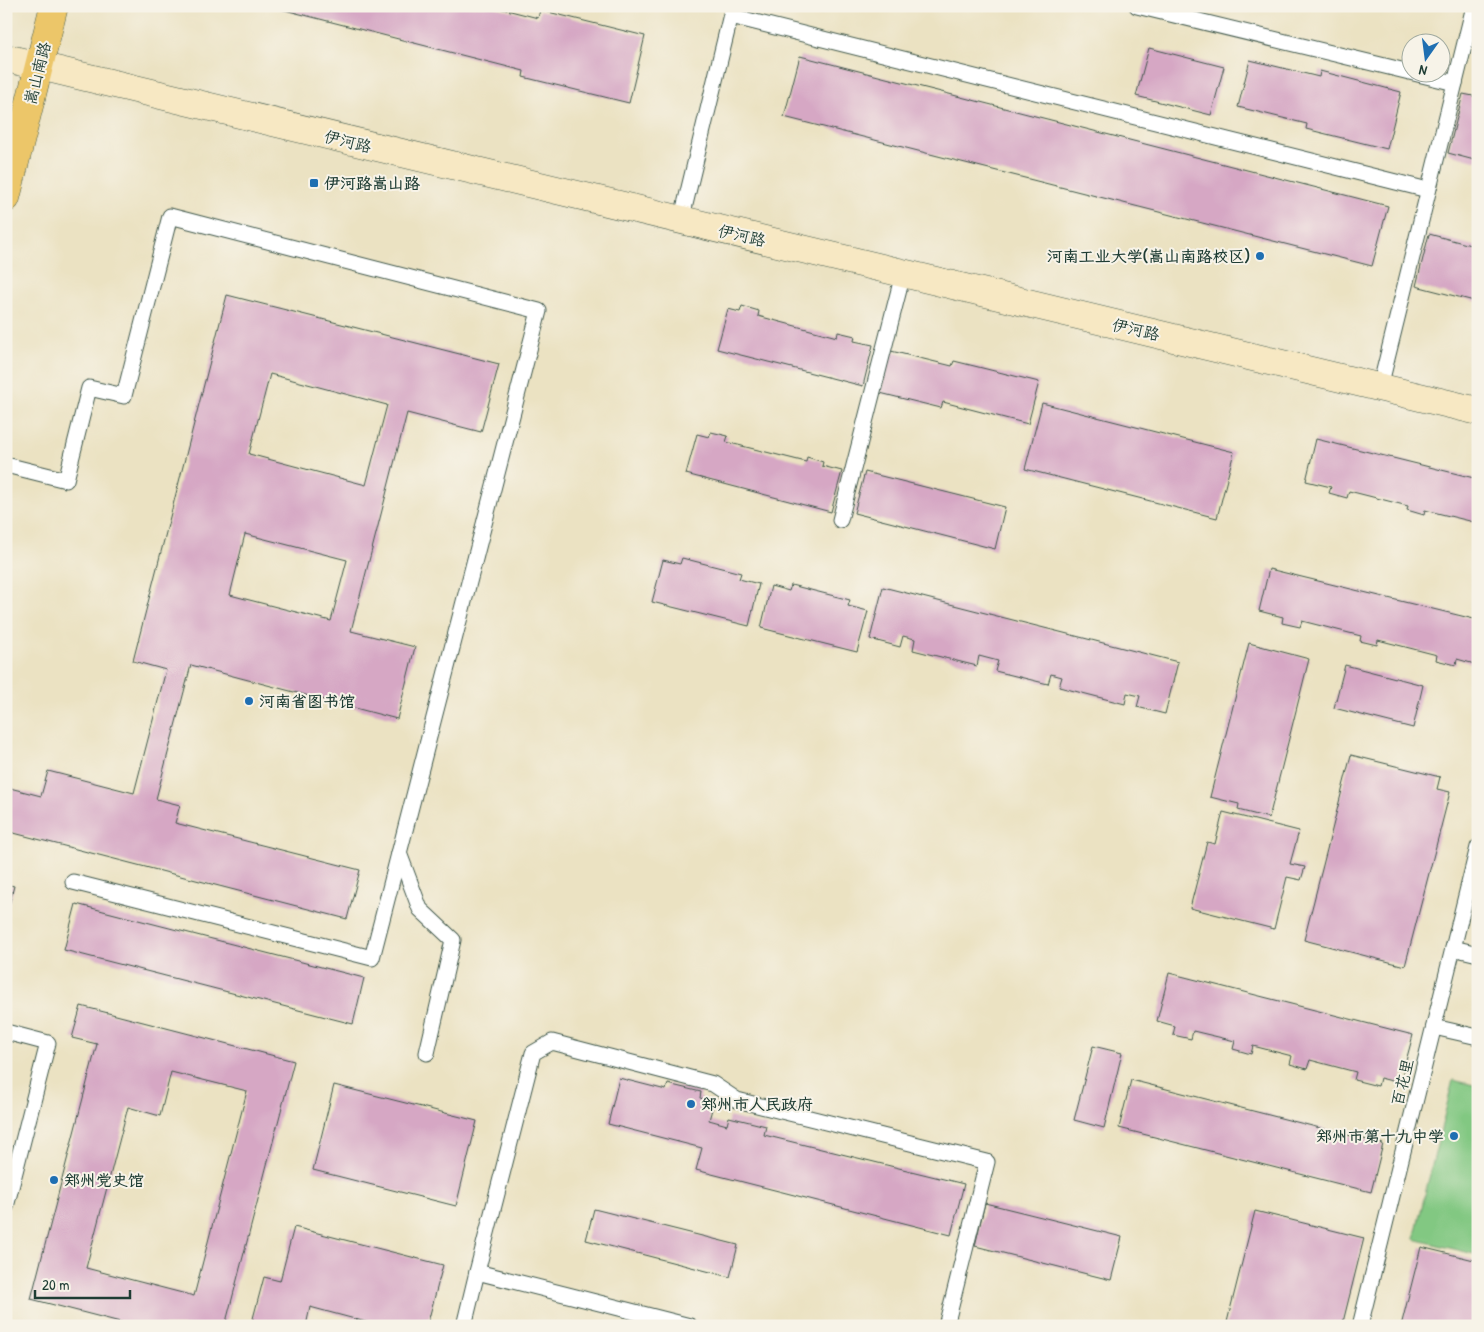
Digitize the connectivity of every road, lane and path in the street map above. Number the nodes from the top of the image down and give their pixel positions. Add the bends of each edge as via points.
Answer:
1 (54, 6) edge
2 (1137, 6) edge
3 (1474, 6) edge
4 (732, 11) edge
5 (6, 58) edge
6 (39, 66) junction
7 (1455, 83) junction
8 (1428, 190) junction
9 (6, 198) edge
10 (681, 221) junction
11 (903, 274) junction
12 (1380, 386) junction
13 (1478, 411) edge
14 (6, 465) edge
15 (840, 520) dead end
16 (1478, 848) edge
17 (399, 854) junction
18 (73, 882) dead end
19 (1453, 948) junction
20 (1478, 954) edge
21 (1434, 1027) junction
22 (6, 1032) edge
23 (1478, 1038) edge
24 (427, 1053) dead end
25 (6, 1208) edge
26 (477, 1272) junction
27 (464, 1326) edge
28 (690, 1326) edge
29 (946, 1326) edge
30 (1360, 1326) edge

1 - 6 main road, 嵩山南路
2 - 7 lane
3 - 7 lane
4 - 8 lane
4 - 10 lane
5 - 6 street, 伊河路
6 - 9 main road, 嵩山南路
6 - 10 street, 伊河路
7 - 8 lane
8 - 12 lane
10 - 11 street, 伊河路
11 - 12 street, 伊河路
11 - 15 lane
12 - 13 street, 伊河路
14 - 17 lane via 66,480 89,388 124,396 170,216 539,311
16 - 19 lane, 百花里
17 - 18 lane via 372,958
17 - 24 lane via 420,909 453,940
19 - 20 lane
19 - 21 lane, 百花里
21 - 23 lane
21 - 30 lane, 百花里
22 - 25 lane via 48,1043
26 - 27 lane
26 - 28 lane
26 - 29 lane via 533,1053 552,1042 713,1084 737,1100 987,1162

